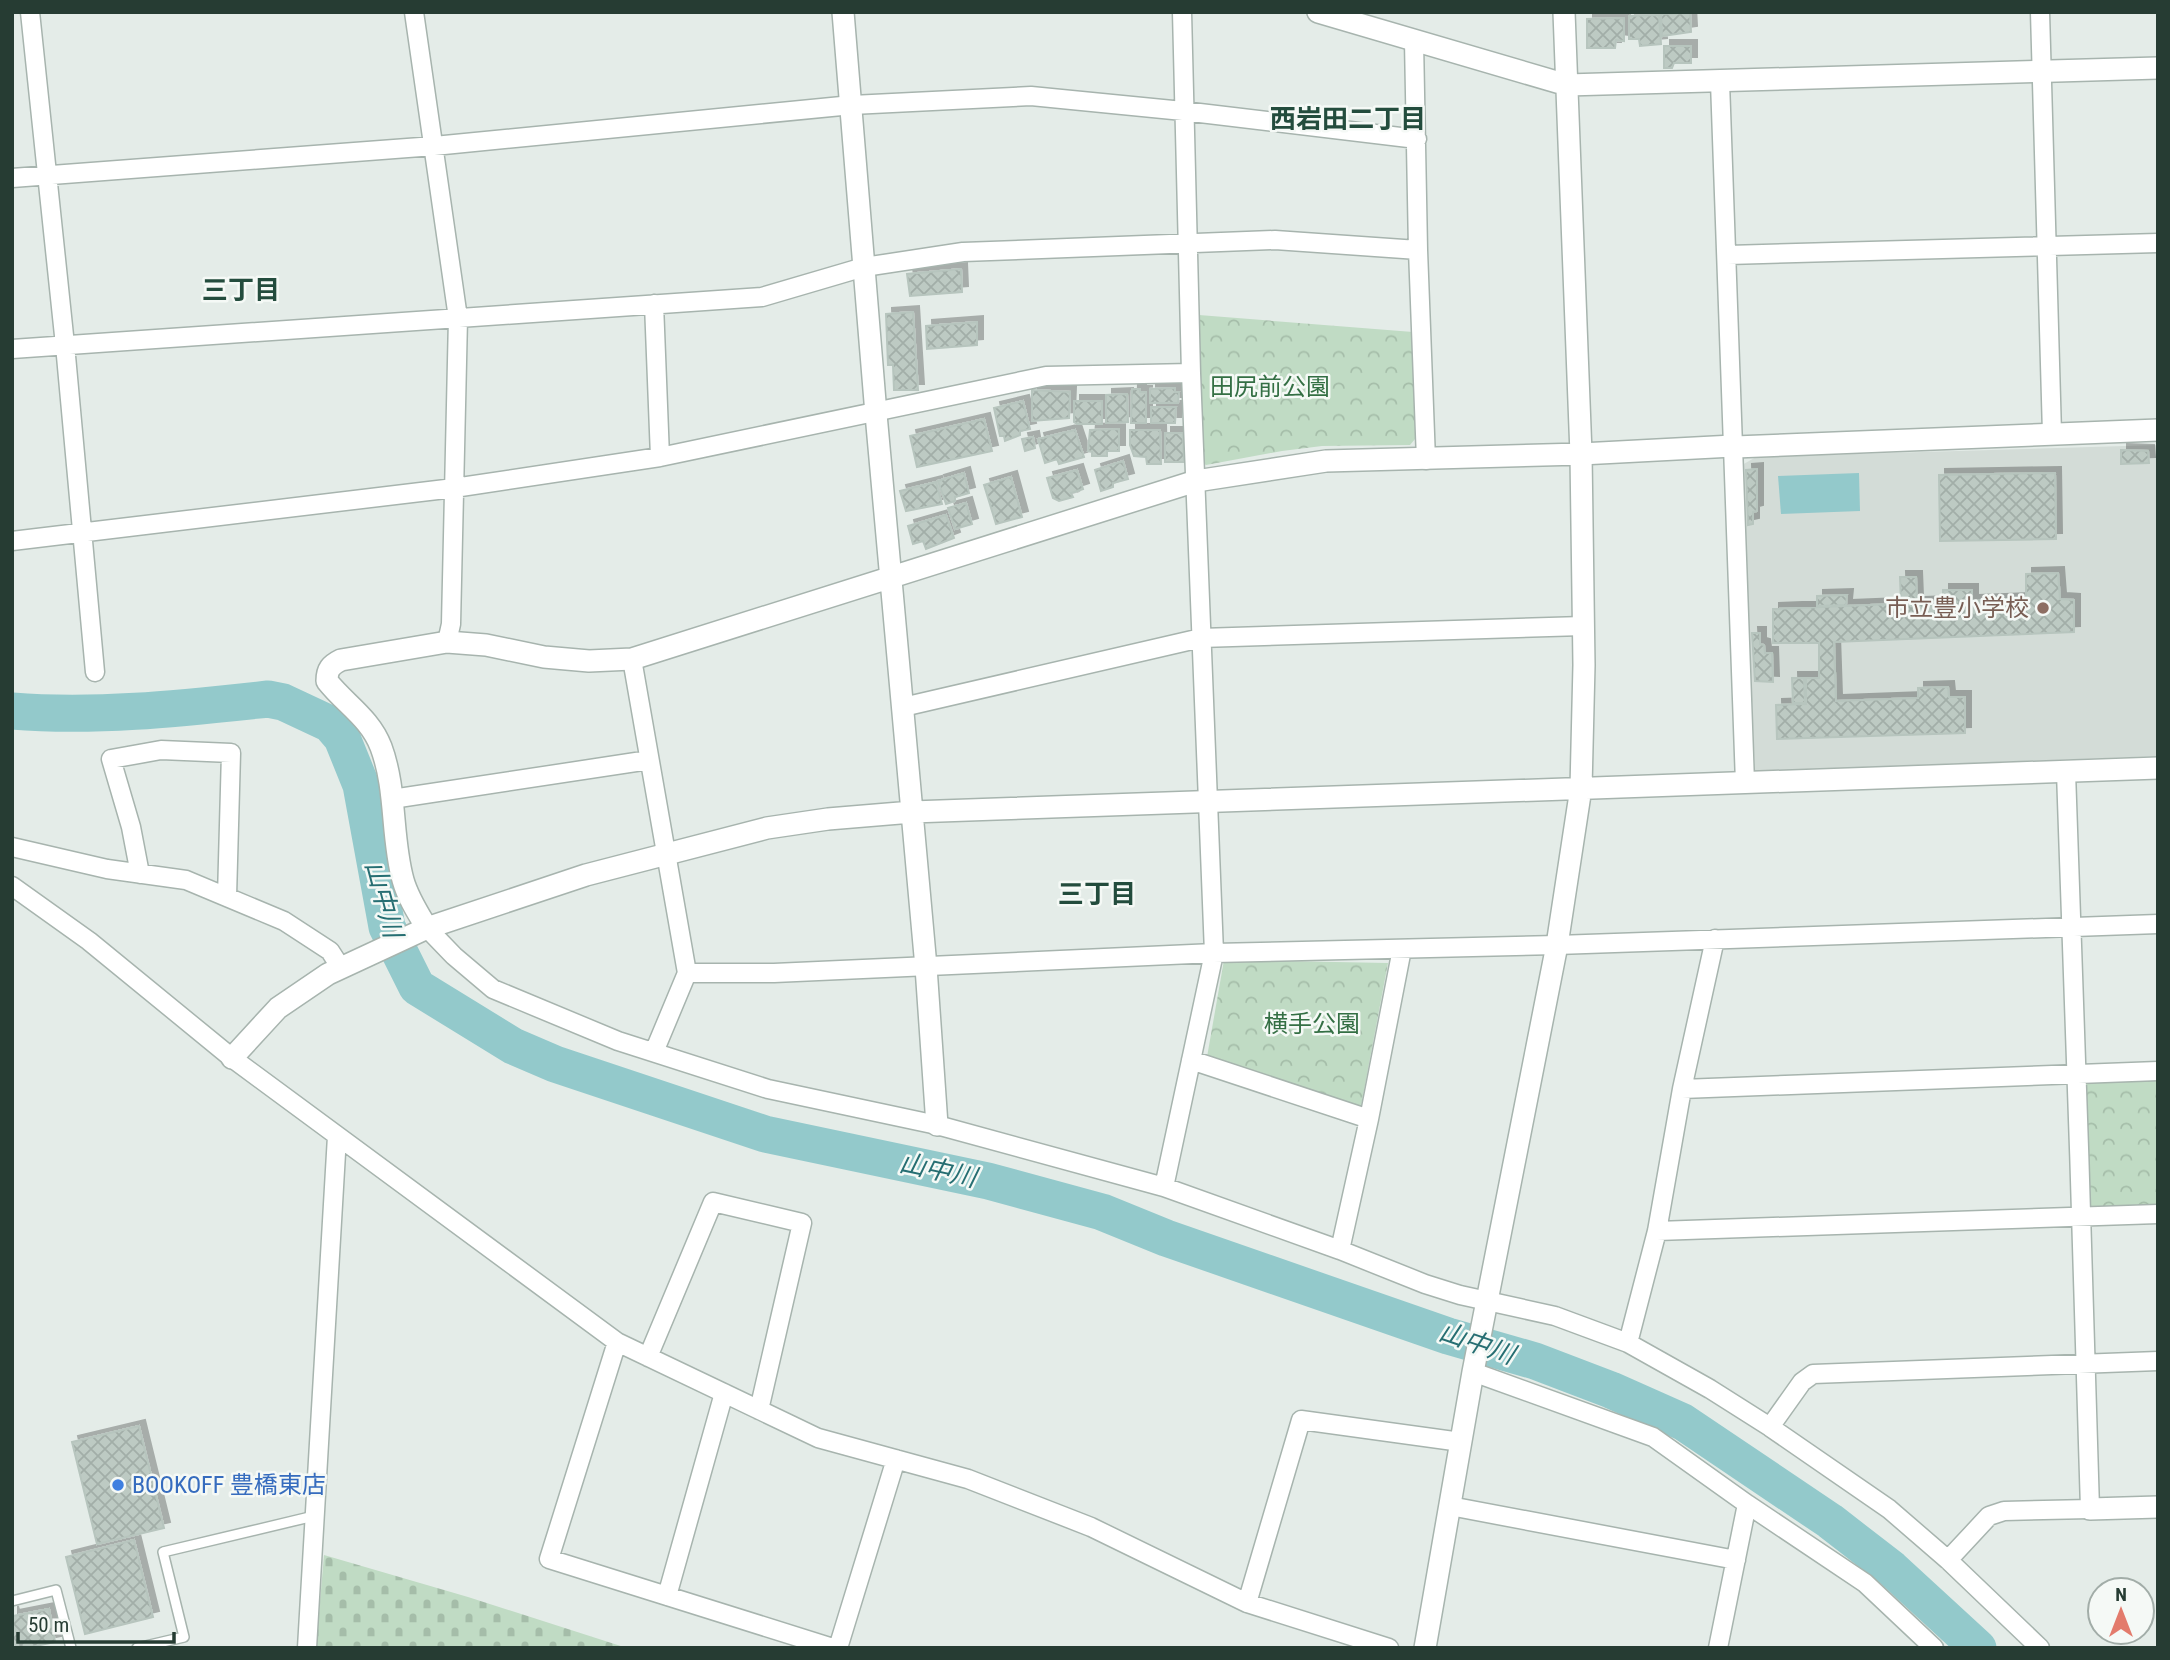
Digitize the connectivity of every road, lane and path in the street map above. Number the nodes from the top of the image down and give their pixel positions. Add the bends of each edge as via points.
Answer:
1 (30, 12) edge
2 (414, 12) edge
3 (843, 12) edge
4 (1182, 12) edge
5 (1318, 12) edge
6 (1564, 12) edge
7 (2040, 12) edge
8 (1415, 41) junction
9 (2158, 68) edge
10 (2041, 70) junction
11 (1720, 82) junction
12 (1567, 85) junction
13 (852, 104) junction
14 (1183, 111) junction
15 (1417, 139) junction
16 (434, 146) junction
17 (48, 175) junction
18 (12, 178) edge
19 (1189, 242) junction
20 (2158, 243) edge
21 (2047, 245) junction
22 (1418, 250) junction
23 (1728, 255) junction
24 (864, 267) junction
25 (654, 304) junction
26 (458, 318) junction
27 (65, 345) junction
28 (12, 349) edge
29 (1191, 373) junction
30 (876, 414) junction
31 (2158, 430) edge
32 (2052, 434) junction
33 (1734, 446) junction
34 (1581, 454) junction
35 (660, 457) junction
36 (1426, 460) junction
37 (1196, 481) junction
38 (454, 488) junction
39 (82, 532) junction
40 (12, 541) edge
41 (892, 576) junction
42 (1583, 626) junction
43 (1201, 638) junction
44 (447, 642) junction
45 (632, 659) junction
46 (95, 672) dead end
47 (903, 707) junction
48 (649, 760) junction
49 (2158, 768) edge
50 (2066, 772) junction
51 (1745, 783) junction
52 (1581, 788) junction
53 (392, 799) junction
54 (1207, 803) junction
55 (912, 813) junction
56 (12, 847) edge
57 (664, 853) junction
58 (139, 874) junction
59 (12, 886) edge
60 (227, 897) junction
61 (2158, 924) edge
62 (2071, 927) junction
63 (427, 928) junction
64 (1715, 939) junction
65 (1557, 945) junction
66 (1402, 949) junction
67 (1214, 953) junction
68 (926, 967) junction
69 (341, 968) junction
70 (687, 973) junction
71 (654, 1052) junction
72 (232, 1058) junction
73 (1191, 1060) junction
74 (2158, 1071) edge
75 (2075, 1074) junction
76 (1682, 1089) junction
77 (1369, 1119) junction
78 (937, 1125) junction
79 (337, 1136) junction
80 (1164, 1187) junction
81 (2158, 1214) edge
82 (2082, 1217) junction
83 (1657, 1231) junction
84 (1340, 1250) junction
85 (1487, 1305) junction
86 (617, 1342) junction
87 (1628, 1343) junction
88 (648, 1357) junction
89 (2158, 1362) edge
90 (2087, 1364) junction
91 (1474, 1369) junction
92 (724, 1393) junction
93 (759, 1410) junction
94 (1770, 1427) junction
95 (1461, 1442) junction
96 (895, 1459) junction
97 (1747, 1504) junction
98 (1450, 1506) junction
99 (2158, 1507) edge
100 (2090, 1509) junction
101 (314, 1516) junction
102 (1736, 1560) junction
103 (1948, 1560) junction
104 (667, 1596) junction
105 (12, 1601) edge
106 (1247, 1603) junction
107 (71, 1648) edge
108 (137, 1648) edge
109 (307, 1648) edge
110 (835, 1648) edge
111 (1389, 1648) edge
112 (1425, 1648) edge
113 (1718, 1648) edge
114 (1934, 1648) edge
115 (2040, 1648) edge

1 - 17 street
2 - 16 street
3 - 13 street
4 - 14 street
5 - 8 street
6 - 12 street
7 - 10 street
8 - 12 street
8 - 15 street
9 - 10 street
10 - 11 street
10 - 21 street
11 - 12 street
11 - 23 street
12 - 34 street
13 - 14 street via 1031,96
13 - 16 street
13 - 24 street
14 - 15 street
14 - 19 street
15 - 22 street
16 - 17 street
16 - 26 street
17 - 18 street
17 - 27 street
19 - 22 street via 1275,240
19 - 24 street via 963,252
19 - 29 street
20 - 21 street
21 - 23 street
21 - 32 street
22 - 36 street
23 - 33 street
24 - 25 street via 762,297
24 - 30 street
25 - 26 street
25 - 35 street
26 - 27 street
26 - 38 street
27 - 28 street
27 - 39 street
29 - 30 street via 1046,376
29 - 37 street
30 - 35 street
30 - 41 street
31 - 32 street
32 - 33 street
33 - 34 street
33 - 51 street
34 - 36 street
34 - 42 street
35 - 38 street
36 - 37 street via 1326,461
37 - 41 street
37 - 43 street
38 - 39 street
38 - 44 street
39 - 40 street
39 - 46 street
41 - 45 street
41 - 47 street
42 - 43 street
42 - 52 street
43 - 47 street
43 - 54 street
44 - 45 street via 544,657
44 - 53 street via 341,660 327,674 327,681 367,722 381,746
45 - 48 street
47 - 55 street
48 - 53 street
48 - 57 street
49 - 50 street
50 - 51 street
50 - 62 street
51 - 52 street
52 - 54 street
52 - 65 street
53 - 63 street via 403,881
54 - 55 street
54 - 67 street
55 - 57 street via 767,828
55 - 68 street
56 - 58 street
57 - 63 street
57 - 70 street
58 - 60 street via 186,880
58 - 60 street via 111,759 161,750 232,753
59 - 72 street via 89,941
60 - 69 street via 284,921 330,951
61 - 62 street
62 - 64 street
62 - 75 street
63 - 69 street
63 - 71 street via 493,989
64 - 65 street
64 - 76 street
65 - 66 street
65 - 85 street
66 - 67 street
66 - 77 street
67 - 68 street
67 - 73 street
68 - 70 street
68 - 78 street
69 - 72 street via 278,1008
70 - 71 street
71 - 78 street via 768,1089
72 - 79 street
73 - 77 street
73 - 80 street
74 - 75 street
75 - 76 street
75 - 82 street
76 - 83 street
77 - 84 street
78 - 80 street
79 - 86 street
79 - 101 street
80 - 84 street
81 - 82 street
82 - 83 street
82 - 90 street
83 - 87 street
84 - 85 street
85 - 87 street via 1555,1316
85 - 91 street
86 - 88 street
86 - 104 street via 548,1559
87 - 94 street
88 - 92 street
88 - 93 street via 713,1202 802,1223
89 - 90 street
90 - 94 street via 1813,1374 1802,1382
90 - 100 street
91 - 95 street
91 - 97 street via 1653,1437
92 - 93 street
92 - 104 street
93 - 96 street via 818,1438
94 - 103 street via 1889,1509
95 - 98 street
95 - 106 street via 1301,1420
96 - 106 street via 968,1479 1091,1527
96 - 110 street
97 - 102 street
97 - 114 street via 1865,1583
98 - 102 street
98 - 112 street
99 - 100 street
100 - 103 street via 1996,1513
101 - 108 lane via 163,1552 184,1637
101 - 109 street
102 - 113 street
103 - 115 street
104 - 110 street
105 - 107 lane via 56,1590
106 - 111 street

